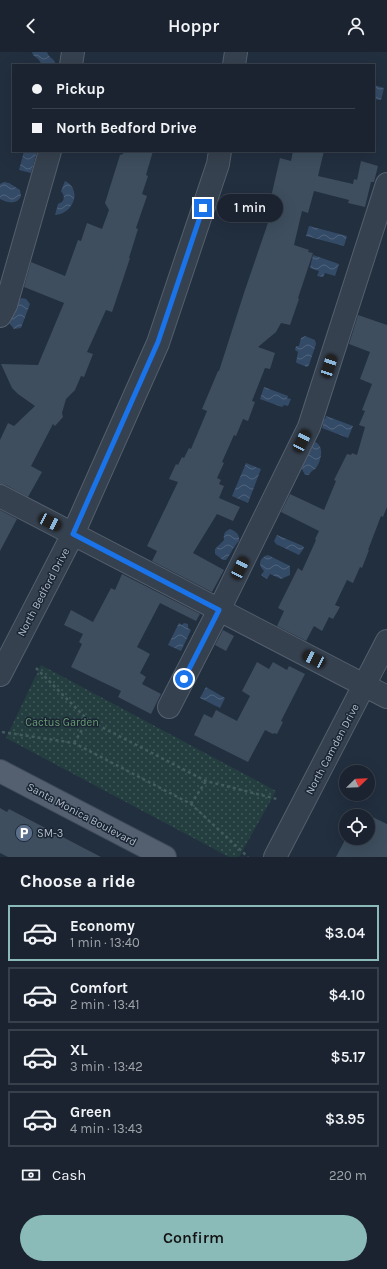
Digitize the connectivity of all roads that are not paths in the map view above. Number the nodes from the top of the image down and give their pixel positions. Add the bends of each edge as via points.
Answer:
1 (72, 52) edge
2 (236, 52) edge
3 (71, 64) edge
4 (234, 64) edge
5 (50, 152) edge
6 (220, 152) edge
7 (387, 184) edge
8 (0, 316) edge
9 (0, 496) edge
10 (73, 534) junction
11 (219, 610) junction
12 (387, 641) edge
13 (0, 675) edge
14 (365, 685) junction
15 (387, 696) edge
16 (169, 707) dead end
17 (0, 771) edge
18 (165, 857) edge
19 (275, 857) edge

1 - 3 street
2 - 4 street
5 - 8 street via 6,305
6 - 10 street, North Bedford Drive via 158,342
7 - 11 street via 309,427
9 - 10 street
10 - 11 street
10 - 13 street, North Bedford Drive
11 - 14 street
11 - 16 street
12 - 14 street, North Camden Drive
14 - 15 street
14 - 19 street, North Camden Drive
17 - 18 main road, Santa Monica Boulevard

